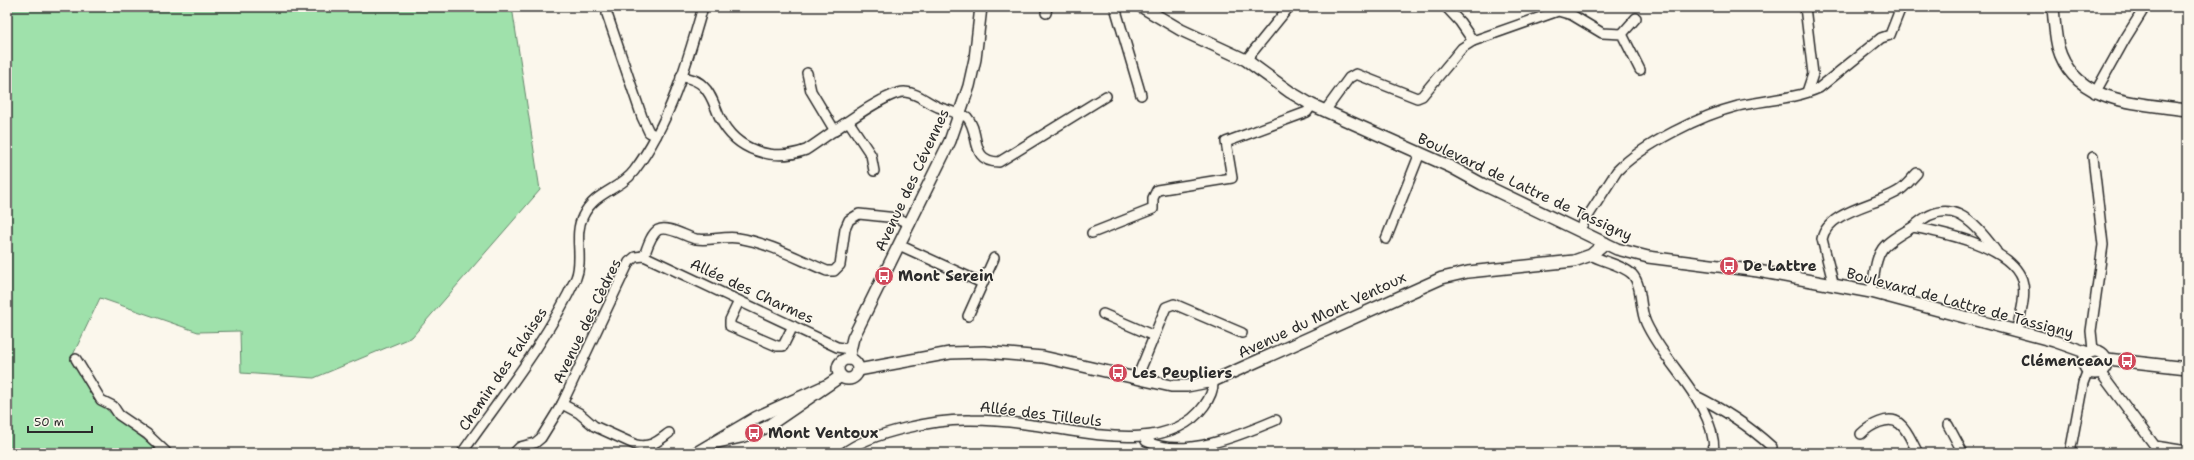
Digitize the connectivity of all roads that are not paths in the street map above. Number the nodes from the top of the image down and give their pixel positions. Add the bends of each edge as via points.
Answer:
1 (608, 7) edge
2 (703, 7) edge
3 (981, 7) edge
4 (1115, 7) edge
5 (1142, 7) edge
6 (1289, 7) edge
7 (1446, 7) edge
8 (1805, 7) edge
9 (1901, 7) edge
10 (2053, 7) edge
11 (2145, 7) edge
12 (1636, 18) dead end
13 (1622, 34) junction
14 (1473, 40) junction
15 (1246, 60) junction
16 (1640, 70) dead end
17 (807, 73) dead end
18 (681, 76) junction
19 (1807, 92) junction
20 (2095, 93) junction
21 (1141, 95) dead end
22 (1106, 96) dead end
23 (1312, 105) junction
24 (2187, 110) edge
25 (1325, 111) junction
26 (960, 114) junction
27 (849, 122) junction
28 (835, 130) junction
29 (656, 136) junction
30 (1420, 153) junction
31 (2093, 157) dead end
32 (874, 171) dead end
33 (1917, 173) dead end
34 (910, 224) junction
35 (1913, 227) junction
36 (1579, 230) junction
37 (1092, 233) dead end
38 (1386, 239) dead end
39 (1605, 243) junction
40 (899, 245) junction
41 (1996, 251) junction
42 (1591, 255) junction
43 (644, 256) junction
44 (994, 258) dead end
45 (982, 283) junction
46 (1834, 286) junction
47 (1871, 292) junction
48 (739, 301) junction
49 (1103, 314) dead end
50 (968, 316) dead end
51 (793, 326) junction
52 (2016, 331) junction
53 (1242, 333) dead end
54 (1154, 336) junction
55 (2091, 352) junction
56 (849, 354) junction
57 (76, 359) dead end
58 (2107, 359) junction
59 (2187, 368) edge
60 (858, 370) junction
61 (2088, 370) junction
62 (2100, 372) junction
63 (841, 376) junction
64 (1137, 378) junction
65 (1212, 382) junction
66 (1694, 394) junction
67 (562, 404) junction
68 (1276, 420) dead end
69 (1948, 426) dead end
70 (669, 433) dead end
71 (1861, 434) dead end
72 (1144, 436) junction
73 (1772, 447) dead end
74 (2155, 449) edge
75 (2187, 451) edge
76 (168, 453) edge
77 (462, 453) edge
78 (514, 453) edge
79 (696, 453) edge
80 (844, 453) edge
81 (1714, 453) edge
82 (1918, 453) edge
83 (1964, 453) edge
84 (2070, 453) edge

1 - 29 street via 607,14 642,117 649,132
2 - 18 street, Chemin des Falaises
3 - 26 street, Avenue des Cévennes via 975,59
4 - 21 street
5 - 15 street, Boulevard de Lattre de Tassigny via 1181,30
6 - 15 street
7 - 14 street
8 - 19 street via 1813,74
9 - 19 street via 1890,35 1881,38 1819,88
10 - 20 street via 2058,46 2063,59 2077,79
11 - 20 street
12 - 13 street
13 - 14 street via 1602,33 1572,15 1558,11
13 - 16 street
14 - 25 street via 1462,48 1422,96 1417,98 1356,74 1349,78
15 - 23 street, Boulevard de Lattre de Tassigny
17 - 28 street via 811,91
18 - 28 street via 703,86 728,131 739,143 752,150 773,155 795,154 806,150
18 - 29 street, Chemin des Falaises via 670,109
19 - 36 street via 1736,107 1656,142 1617,171
20 - 24 street via 2120,100
22 - 26 street via 999,162 990,162 981,157 969,119
23 - 25 street, Boulevard de Lattre de Tassigny
23 - 37 street via 1307,112 1226,142 1232,178 1157,190 1153,198 1153,209
25 - 30 street, Boulevard de Lattre de Tassigny
26 - 27 street via 936,106 918,95 903,92 891,94
26 - 34 street, Avenue des Cévennes via 950,141
27 - 28 street
27 - 32 street via 871,155
29 - 77 street, Chemin des Falaises via 634,172 623,182 602,194 583,215 579,230 579,270 572,286 549,330
30 - 36 street, Boulevard de Lattre de Tassigny
30 - 38 street
31 - 55 street via 2103,245 2091,331
33 - 46 street via 1899,190 1839,218 1823,232 1822,239
34 - 40 street, Avenue des Cévennes
34 - 43 street, Avenue des Cèdres via 897,218 859,214 849,220 842,239 840,265 834,271 827,271 758,243 737,238 698,239 666,228 654,233
35 - 41 street
35 - 41 street via 1933,212 1955,212 1986,238
35 - 47 street via 1889,240 1881,249
36 - 39 street, Boulevard de Lattre de Tassigny
39 - 42 street, Avenue du Mont Ventoux
39 - 46 street, Boulevard de Lattre de Tassigny via 1632,254 1758,271
40 - 45 street
40 - 56 street, Avenue des Cévennes
41 - 52 street via 2017,270 2022,280 2024,290
42 - 65 street, Avenue du Mont Ventoux via 1558,264 1468,272 1442,278
42 - 66 street via 1632,275 1638,286 1646,324
43 - 48 street, Allée des Charmes
43 - 67 street, Avenue des Cèdres via 635,257 629,262
44 - 45 street
45 - 50 street
46 - 47 street, Boulevard de Lattre de Tassigny
47 - 52 street, Boulevard de Lattre de Tassigny
48 - 51 street, Allée des Charmes
48 - 51 street via 730,320 730,326 776,346 783,346
49 - 54 street
51 - 56 street, Allée des Charmes
52 - 55 street, Boulevard de Lattre de Tassigny
53 - 54 street via 1174,304 1166,307
54 - 64 street
55 - 58 street via 2102,352
55 - 61 street via 2084,363
56 - 60 street
56 - 63 street via 840,363 838,370
57 - 76 street via 101,400 113,406 119,415 147,434
58 - 59 street
58 - 62 street via 2106,367
60 - 63 street via 853,378
60 - 64 street, Avenue du Mont Ventoux via 950,353 984,352 1043,357
61 - 62 street
61 - 84 street via 2083,383
62 - 74 street
63 - 79 street via 730,431 716,443
64 - 65 street, Avenue du Mont Ventoux via 1171,386
65 - 72 street, Allée des Tilleuls via 1211,395 1193,418 1174,428
66 - 73 street via 1746,424
66 - 81 street via 1709,422 1714,440
67 - 70 street via 579,413 594,426 636,445 655,444
67 - 78 street, Avenue des Cèdres via 541,438 535,443 520,447
68 - 72 street via 1235,437 1194,448 1158,446 1146,441
69 - 83 street
71 - 82 street via 1867,428 1893,420 1900,424
72 - 80 street, Allée des Tilleuls via 1096,435 1032,425 971,420 943,422 893,432 854,445
74 - 75 street

